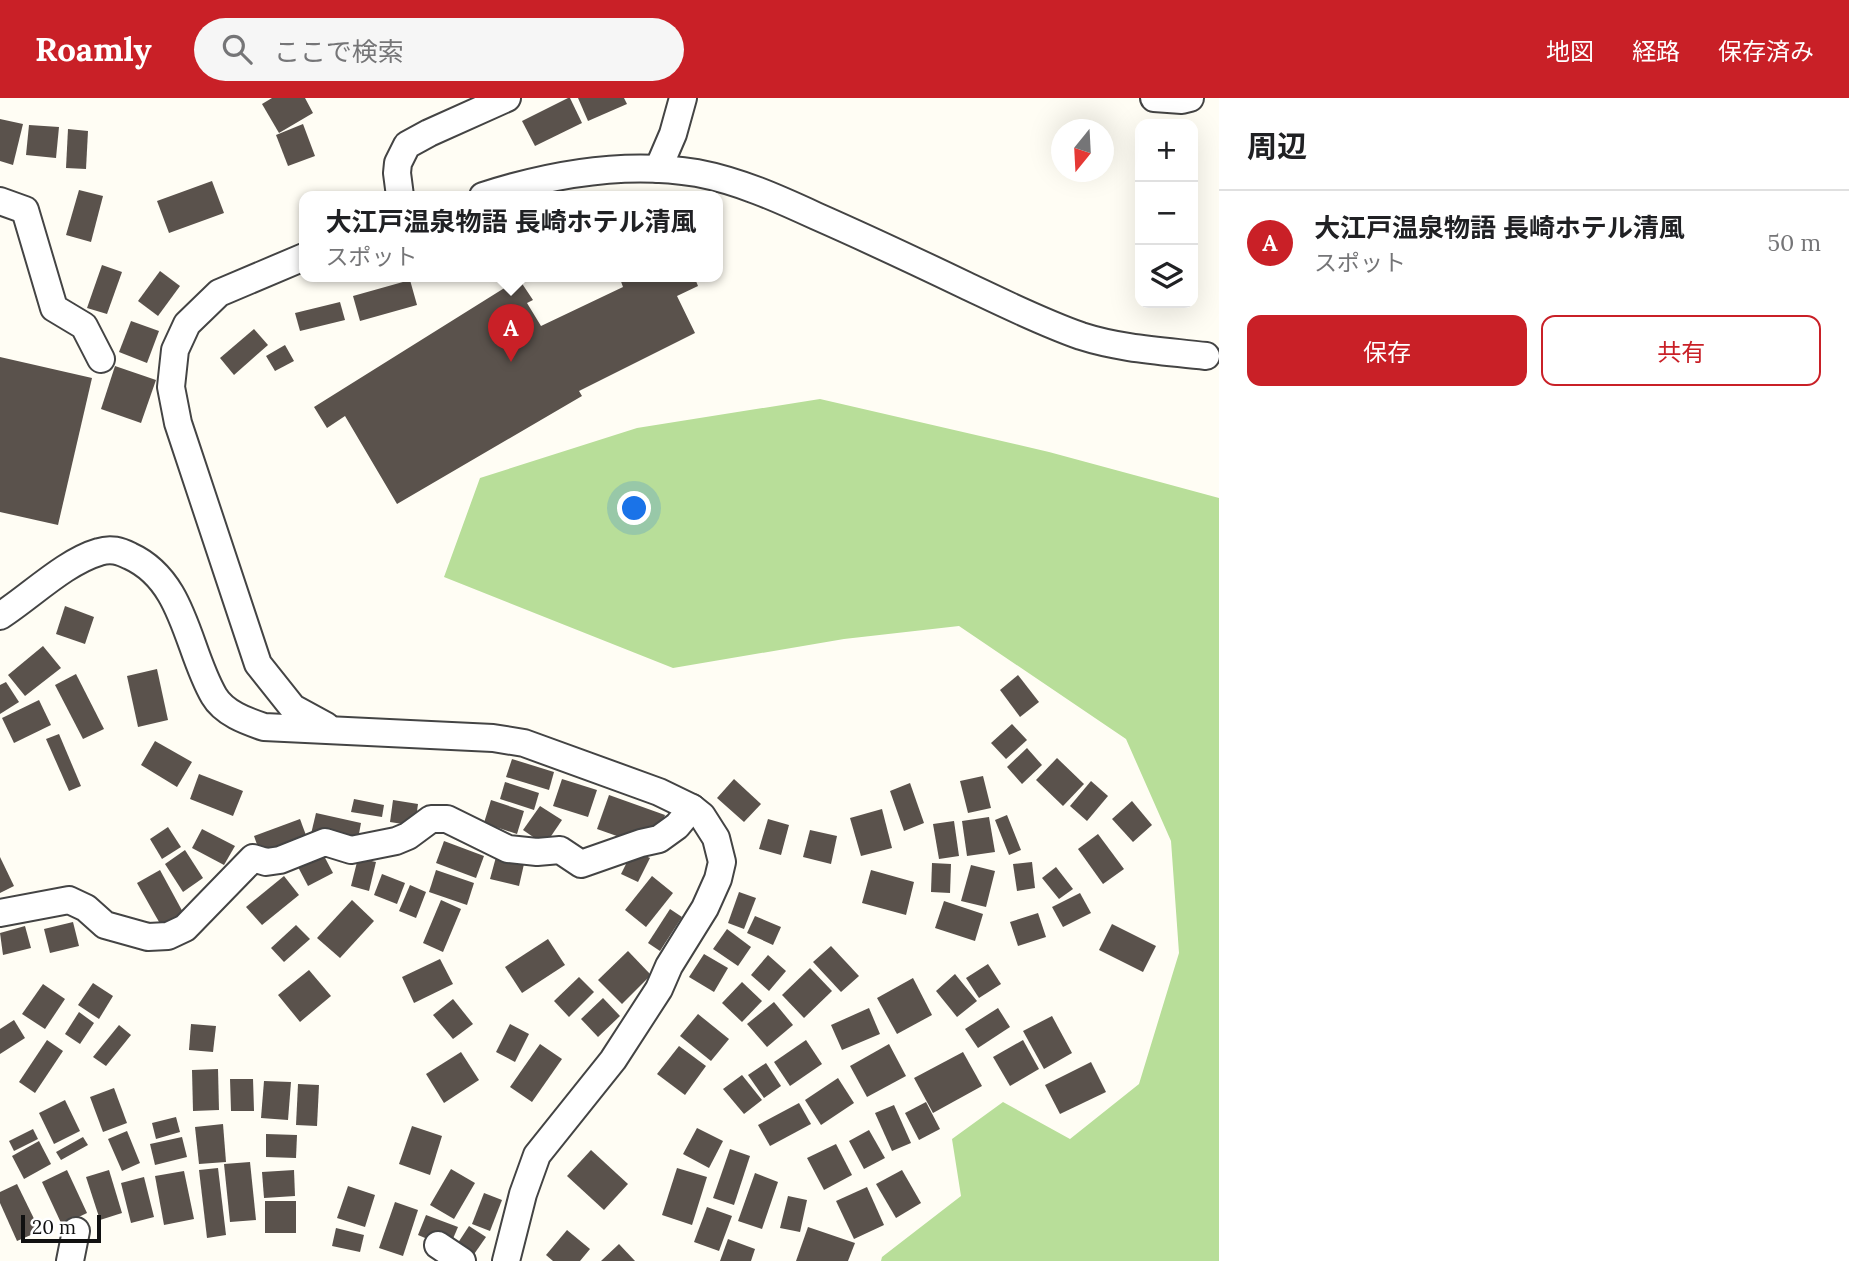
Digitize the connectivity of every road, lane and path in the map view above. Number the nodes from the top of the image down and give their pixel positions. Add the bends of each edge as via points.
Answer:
1 (507, 98) edge
2 (683, 98) edge
3 (1154, 98) edge
4 (1190, 98) edge
5 (658, 169) junction
6 (399, 191) edge
7 (503, 191) edge
8 (0, 201) edge
9 (299, 259) edge
10 (1206, 356) dead end
11 (101, 359) dead end
12 (0, 616) edge
13 (334, 731) junction
14 (692, 808) junction
15 (0, 913) edge
16 (76, 1231) dead end
17 (438, 1245) dead end
18 (70, 1261) edge
19 (462, 1261) edge
20 (506, 1261) edge

1 - 6 street via 407,145 398,163
2 - 5 street
3 - 4 street
5 - 7 street via 571,174
5 - 10 street via 747,186 1082,336 1126,347
8 - 11 street via 25,210 54,308 84,326
9 - 13 street via 219,293 203,308 187,324 175,350 171,387 177,423 258,664 293,708
12 - 13 street via 76,562 98,552 118,550 160,578 180,611 215,698 227,709 264,727
13 - 14 street via 524,743
14 - 15 street via 659,839 581,864 560,850 508,849 447,819 431,819 396,841 351,850 325,842 280,860 253,858 185,928 168,936 148,937 105,925 69,900
14 - 20 street via 716,838 722,862 718,879 659,989 613,1060 537,1155
16 - 18 street
17 - 19 street

